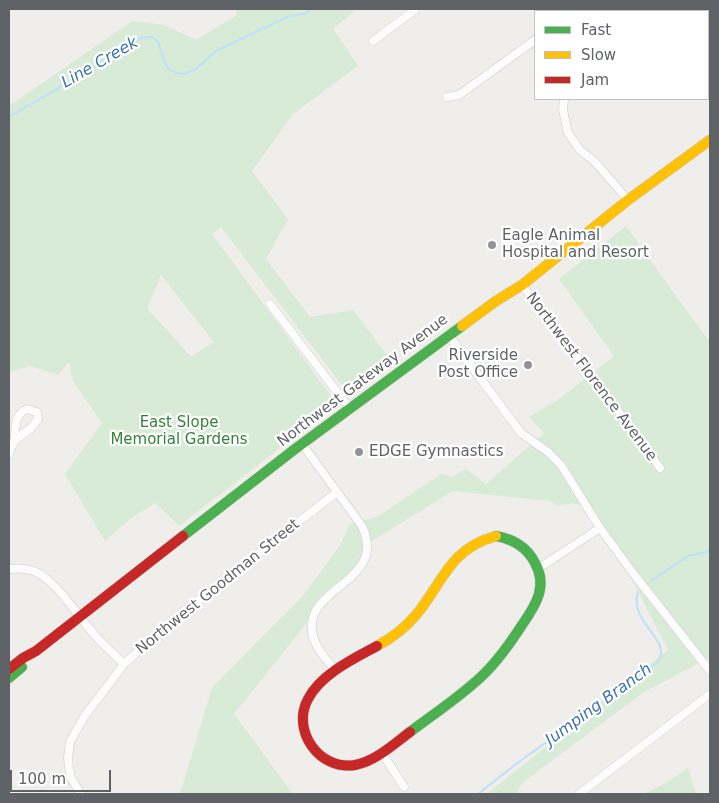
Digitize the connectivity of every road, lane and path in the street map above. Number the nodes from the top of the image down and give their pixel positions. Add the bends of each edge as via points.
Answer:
1 (416, 9) edge
2 (373, 41) dead end
3 (534, 43) edge
4 (447, 98) dead end
5 (564, 100) edge
6 (710, 140) edge
7 (628, 200) junction
8 (522, 285) junction
9 (270, 304) dead end
10 (449, 336) junction
11 (350, 409) junction
12 (14, 441) dead end
13 (302, 444) junction
14 (9, 454) edge
15 (660, 468) dead end
16 (337, 492) junction
17 (600, 528) junction
18 (539, 568) junction
19 (9, 569) edge
20 (80, 616) junction
21 (36, 651) junction
22 (124, 664) junction
23 (9, 669) edge
24 (710, 671) edge
25 (336, 672) junction
26 (9, 678) edge
27 (710, 694) edge
28 (382, 753) junction
29 (404, 787) dead end
30 (81, 794) edge
31 (579, 794) edge

1 - 2 street
3 - 4 street via 459,95
5 - 7 street via 568,133
6 - 7 main road, Northwest Gateway Avenue
7 - 8 main road, Northwest Gateway Avenue
8 - 10 main road, Northwest Gateway Avenue
8 - 15 street, Northwest Florence Avenue
9 - 11 street
10 - 11 main road, Northwest Gateway Avenue
10 - 17 street via 518,429 561,465
11 - 13 main road, Northwest Gateway Avenue
12 - 14 street
13 - 16 street
13 - 20 main road, Northwest Gateway Avenue
16 - 22 street, Northwest Goodman Street via 165,626
16 - 25 street via 366,534 367,544 366,556 356,574 318,606 313,616 313,637
17 - 18 street
17 - 24 street
18 - 25 main road via 530,552 508,538 496,536 476,541 457,556 407,626
18 - 28 main road via 542,582 540,598 495,662 473,684
19 - 20 street via 26,569 48,579
20 - 21 main road, Northwest Gateway Avenue
20 - 22 street
21 - 23 main road, Northwest Gateway Avenue
21 - 26 main road, Northwest Gateway Avenue
22 - 30 street, Northwest Goodman Street via 84,717 70,742 69,768
25 - 28 main road via 315,688 302,711 301,724 309,743 317,754 341,766 366,763
27 - 31 street
28 - 29 street

